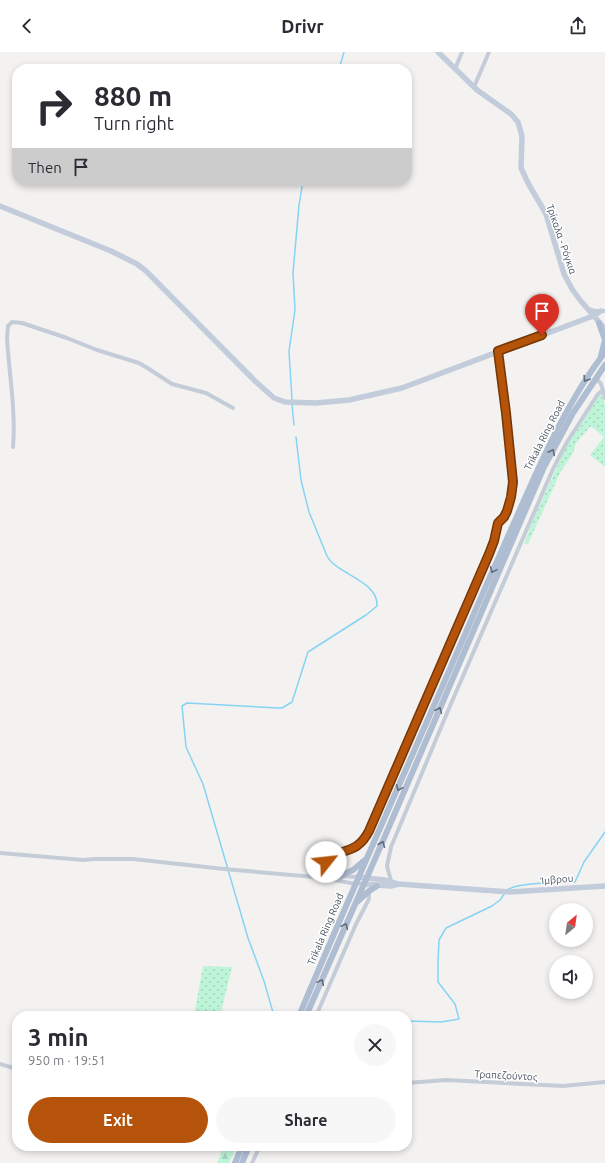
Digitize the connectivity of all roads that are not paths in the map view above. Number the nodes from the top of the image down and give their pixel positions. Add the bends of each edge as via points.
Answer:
1 (438, 52) edge
2 (462, 52) edge
3 (489, 52) edge
4 (455, 69) junction
5 (474, 87) junction
6 (0, 206) edge
7 (585, 308) junction
8 (603, 311) edge
9 (599, 321) edge
10 (605, 329) edge
11 (498, 351) junction
12 (605, 352) edge
13 (601, 358) junction
14 (605, 365) edge
15 (605, 369) edge
16 (597, 377) junction
17 (603, 390) junction
18 (605, 398) edge
19 (233, 408) dead end
20 (13, 447) dead end
21 (0, 853) edge
22 (367, 859) junction
23 (341, 876) junction
24 (358, 877) junction
25 (324, 878) junction
26 (367, 878) junction
27 (391, 881) junction
28 (355, 884) junction
29 (398, 884) junction
30 (364, 885) junction
31 (377, 886) junction
32 (605, 886) edge
33 (369, 891) junction
34 (355, 905) junction
35 (301, 1011) edge
36 (308, 1011) edge
37 (318, 1011) edge
38 (0, 1064) edge
39 (12, 1068) edge
40 (605, 1082) edge
41 (412, 1083) edge
42 (240, 1151) edge
43 (247, 1151) edge
44 (258, 1151) edge
45 (235, 1163) edge
46 (242, 1163) edge
47 (252, 1163) edge

1 - 4 street, Τρίκαλα - Ρόγκια
2 - 4 street
3 - 5 street
4 - 5 street, Τρίκαλα - Ρόγκια
5 - 7 street, Τρίκαλα - Ρόγκια via 511,114 520,125 521,168 547,218 564,274
6 - 11 street via 137,264 263,390 274,398 287,402 341,401 381,394
7 - 8 street
7 - 9 street, Τρίκαλα - Ρόγκια
8 - 9 street
9 - 10 street, Τρίκαλα - Ρόγκια
9 - 11 street
9 - 13 main road via 605,340
11 - 25 street via 513,473 507,511 498,523 489,554 369,831 361,844 331,857 324,865
12 - 13 main road, Trikala Ring Road
13 -> 22 main road, Trikala Ring Road via 563,417 541,461
14 - 16 main road, Trikala Ring Road
15 - 16 main road
16 - 17 street
26 -> 16 main road, Trikala Ring Road via 544,467 571,417
17 - 18 street
17 - 27 street via 576,427 553,469 450,706 390,847 387,866
19 - 20 street via 206,393 172,384 139,363 12,322 8,324 7,338 14,417
21 - 25 street via 83,860 133,859
22 - 23 main road
22 - 24 main road, Trikala Ring Road
23 - 24 street
23 - 25 street
24 - 26 street
24 - 28 main road, Trikala Ring Road
25 - 28 street
26 - 27 street
26 - 30 main road, Trikala Ring Road
27 - 29 street
28 - 30 street
28 - 35 main road, Trikala Ring Road
29 - 31 street
29 - 32 street, Ίμβρου via 498,892
30 - 31 street
30 - 34 main road, Trikala Ring Road
31 - 33 main road
33 - 34 main road
33 - 37 street via 369,899
36 -> 34 main road, Trikala Ring Road
38 - 39 street
40 - 41 street, Τραπεζούντος via 563,1086 446,1080
42 - 45 main road
43 - 46 main road
44 - 47 street

